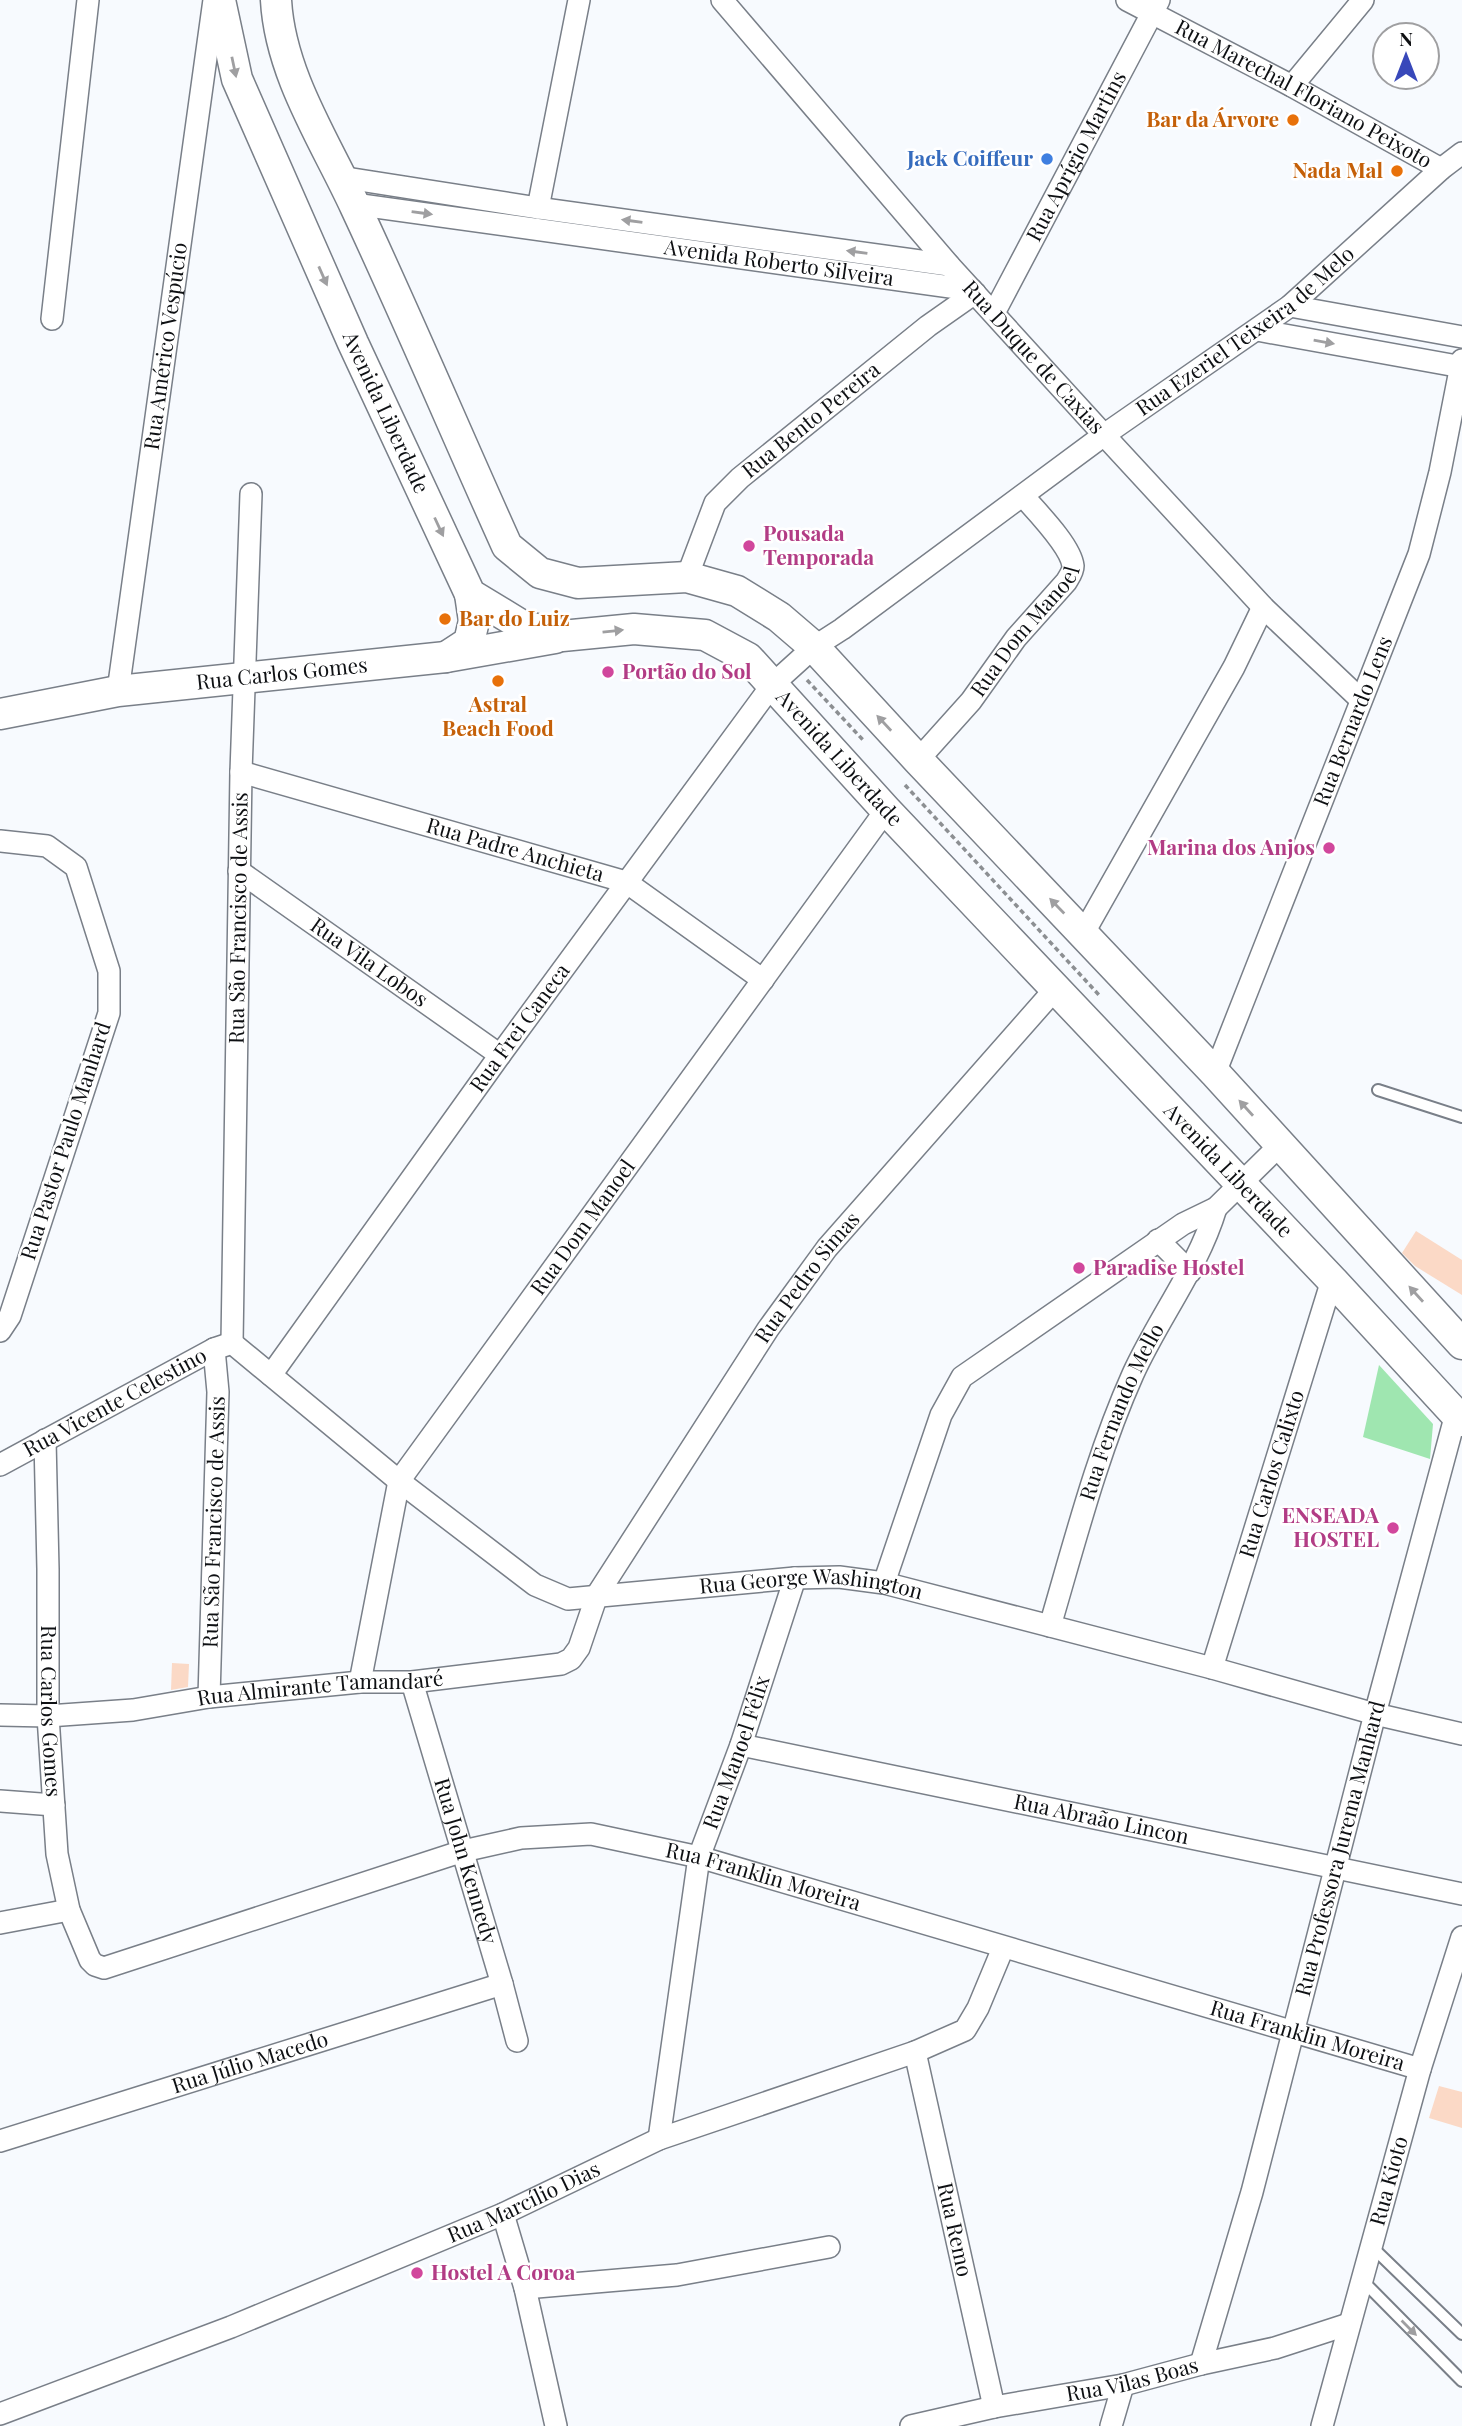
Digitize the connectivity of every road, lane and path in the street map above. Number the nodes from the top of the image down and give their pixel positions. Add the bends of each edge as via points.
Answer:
1 (88, 0) edge
2 (214, 0) edge
3 (220, 0) edge
4 (276, 0) edge
5 (579, 0) edge
6 (722, 0) edge
7 (1127, 0) edge
8 (1363, 0) edge
9 (1155, 7) edge
10 (1292, 86) junction
11 (1462, 153) edge
12 (1441, 169) junction
13 (340, 177) junction
14 (354, 204) junction
15 (538, 208) junction
16 (588, 214) junction
17 (913, 223) junction
18 (584, 237) junction
19 (928, 262) junction
20 (927, 284) junction
21 (974, 292) junction
22 (1290, 306) junction
23 (994, 313) junction
24 (52, 319) dead end
25 (1257, 330) junction
26 (1462, 337) edge
27 (1462, 365) edge
28 (1104, 435) junction
29 (251, 494) dead end
30 (1023, 496) junction
31 (687, 577) junction
32 (470, 594) junction
33 (1263, 607) junction
34 (562, 636) junction
35 (814, 647) junction
36 (446, 657) junction
37 (244, 679) junction
38 (772, 685) junction
39 (118, 691) junction
40 (1360, 699) junction
41 (0, 714) edge
42 (918, 760) junction
43 (241, 772) junction
44 (886, 810) junction
45 (0, 841) edge
46 (239, 871) junction
47 (626, 882) junction
48 (1083, 934) junction
49 (763, 980) junction
50 (1056, 988) junction
51 (500, 1055) junction
52 (1215, 1073) junction
53 (1378, 1090) dead end
54 (1462, 1117) edge
55 (1280, 1145) junction
56 (1242, 1184) junction
57 (1216, 1208) junction
58 (1158, 1240) junction
59 (1190, 1272) junction
60 (1332, 1280) junction
61 (0, 1331) edge
62 (1462, 1344) edge
63 (223, 1346) junction
64 (271, 1375) junction
65 (1459, 1418) edge
66 (45, 1440) junction
67 (0, 1465) edge
68 (399, 1481) junction
69 (794, 1578) junction
70 (884, 1583) junction
71 (597, 1595) junction
72 (1049, 1626) junction
73 (1212, 1668) junction
74 (360, 1682) junction
75 (412, 1682) junction
76 (209, 1697) junction
77 (1375, 1713) junction
78 (0, 1715) edge
79 (48, 1716) junction
80 (1462, 1734) edge
81 (741, 1745) junction
82 (0, 1801) edge
83 (54, 1805) junction
84 (463, 1851) junction
85 (699, 1857) junction
86 (1335, 1866) junction
87 (1462, 1894) edge
88 (69, 1910) junction
89 (0, 1923) edge
90 (1462, 1937) edge
91 (1003, 1948) junction
92 (104, 1968) joint
93 (502, 1984) junction
94 (1293, 2034) junction
95 (517, 2041) dead end
96 (915, 2052) junction
97 (1420, 2069) junction
98 (659, 2139) junction
99 (0, 2141) edge
100 (503, 2214) junction
101 (1371, 2246) junction
102 (829, 2247) dead end
103 (1362, 2280) junction
104 (525, 2288) junction
105 (1349, 2324) junction
106 (1462, 2334) edge
107 (1201, 2364) junction
108 (1462, 2381) edge
109 (1123, 2385) junction
110 (994, 2407) junction
111 (0, 2414) edge
112 (556, 2426) edge
113 (911, 2426) edge
114 (1111, 2426) edge
115 (1322, 2426) edge

1 - 24 street
2 - 39 street, Rua Américo Vespúcio
3 -> 32 main road, Avenida Liberdade via 237,79
4 - 13 main road via 292,75
5 - 15 street
6 - 17 street, Rua Duque de Caxias
7 - 9 street, Rua Marechal Floriano Peixoto
8 - 10 street
9 - 10 street, Rua Marechal Floriano Peixoto
9 - 23 street, Rua Aprígio Martins
10 - 12 street, Rua Marechal Floriano Peixoto
11 - 12 street, Rua Ezeriel Teixeira de Melo
12 - 22 street, Rua Ezeriel Teixeira de Melo
13 - 14 main road
13 - 15 street, Avenida Roberto Silveira
14 -> 18 street, Avenida Roberto Silveira
14 - 31 main road via 507,546 540,573 578,583
15 - 16 street, Avenida Roberto Silveira
16 - 18 street
19 -> 16 street, Avenida Roberto Silveira
17 - 19 street, Rua Duque de Caxias
17 - 19 street
18 - 20 street, Avenida Roberto Silveira
19 - 20 street
19 - 21 street, Rua Duque de Caxias
20 - 21 street, Avenida Roberto Silveira
21 - 23 street, Rua Duque de Caxias
21 - 31 street, Rua Bento Pereira via 740,478 715,503
22 - 25 street, Rua Ezeriel Teixeira de Melo
22 - 26 street
23 - 28 street, Rua Duque de Caxias
25 -> 27 street
25 - 28 street, Rua Ezeriel Teixeira de Melo
27 - 40 street, Rua Bernardo Lens via 1419,554
28 - 30 street, Rua Ezeriel Teixeira de Melo
28 - 33 street, Rua Duque de Caxias
29 - 37 street, Rua São Francisco de Assis
30 - 35 street, Rua Ezeriel Teixeira de Melo
30 - 42 street, Rua Dom Manoel via 1055,532 1073,564 1072,572 971,701
31 - 35 main road via 737,591 779,617
32 - 34 main road, Avenida Liberdade via 521,625
32 - 36 main road via 474,621 469,642
33 - 40 street, Rua Duque de Caxias
33 - 48 street via 1228,678
34 - 36 main road, Rua Carlos Gomes
34 -> 38 main road, Avenida Liberdade via 634,629 705,635 748,658
35 - 38 street, Rua Ezeriel Teixeira de Melo
42 -> 35 main road
36 - 37 main road, Rua Carlos Gomes
37 - 39 main road, Rua Carlos Gomes
37 - 43 street, Rua São Francisco de Assis
38 - 44 main road, Avenida Liberdade
38 - 47 street, Rua Frei Caneca
39 - 41 main road, Rua Carlos Gomes
40 - 52 street, Rua Bernardo Lens
48 -> 42 main road
43 - 46 street, Rua São Francisco de Assis
43 - 47 street, Rua Padre Anchieta
44 - 49 street, Rua Dom Manoel
44 - 50 main road, Avenida Liberdade
45 - 61 street, Rua Pastor Paulo Manhard via 47,846 76,867 109,971 109,1013 10,1316
46 - 51 street, Rua Vila Lobos
46 - 63 street, Rua São Francisco de Assis
47 - 49 street, Rua Padre Anchieta
47 - 51 street, Rua Frei Caneca
48 - 52 main road
49 - 68 street, Rua Dom Manoel
50 - 56 main road, Avenida Liberdade
50 - 71 street, Rua Pedro Simas via 827,1248 768,1329
51 - 64 street, Rua Frei Caneca
55 -> 52 main road
53 - 54 lane
55 - 56 street
62 -> 55 main road
56 - 57 street
56 - 60 main road, Avenida Liberdade
57 - 58 street
57 - 59 street, Rua Fernando Mello
58 - 59 street
58 - 70 street via 962,1377 941,1415
59 - 72 street, Rua Fernando Mello via 1134,1373 1096,1471
60 - 65 main road, Avenida Liberdade
60 - 73 street, Rua Carlos Calixto
63 - 64 street, Rua George Washington
63 - 66 street, Rua Vicente Celestino
63 - 76 street, Rua São Francisco de Assis
64 - 68 street, Rua George Washington
65 - 77 street, Rua Professora Jurema Manhard
66 - 67 street, Rua Vicente Celestino
66 - 79 street, Rua Carlos Gomes
68 - 71 street, Rua George Washington via 535,1585 568,1599
68 - 74 street, Rua Dom Manoel
69 - 70 street, Rua George Washington
69 - 71 street, Rua George Washington
69 - 81 street, Rua Manoel Félix
70 - 72 street, Rua George Washington
71 - 75 street, Rua Almirante Tamandaré via 579,1648 561,1664
72 - 73 street, Rua George Washington
73 - 77 street, Rua George Washington
74 - 75 street, Rua Almirante Tamandaré
74 - 76 street, Rua Almirante Tamandaré
75 - 84 street, Rua John Kennedy
76 - 79 street, Rua Almirante Tamandaré via 133,1710
77 - 80 street, Rua George Washington
77 - 86 street, Rua Professora Jurema Manhard
78 - 79 street, Rua Almirante Tamandaré
79 - 83 street, Rua Carlos Gomes
81 - 85 street, Rua Manoel Félix
81 - 86 street, Rua Abraão Lincon
82 - 83 street
83 - 88 street, Rua Carlos Gomes via 57,1854
84 - 85 street, Rua Franklin Moreira via 521,1838 591,1835
84 - 92 street, Rua Franklin Moreira
84 - 93 street, Rua John Kennedy
85 - 91 street, Rua Franklin Moreira
85 - 98 street, Rua Manoel Félix
86 - 87 street, Rua Abraão Lincon
86 - 94 street, Rua Professora Jurema Manhard
88 - 89 street
88 - 92 street, Rua Carlos Gomes via 90,1960
90 - 97 street, Rua Kioto
91 - 94 street, Rua Franklin Moreira
91 - 96 street, Rua Marcílio Dias via 965,2030
93 - 95 street, Rua John Kennedy
93 - 99 street, Rua Júlio Macedo
94 - 97 street, Rua Franklin Moreira
94 - 107 street, Rua Professora Jurema Manhard
96 - 98 street, Rua Marcílio Dias
96 - 110 street, Rua Remo
97 - 101 street, Rua Kioto
98 - 100 street, Rua Marcílio Dias
100 - 104 street
100 - 111 street, Rua Marcílio Dias via 231,2327
101 - 103 street, Rua Kioto
101 - 106 lane
102 - 104 street via 677,2275
103 - 105 street, Rua Kioto
103 -> 108 lane
104 - 112 street
105 - 107 street, Rua Vilas Boas via 1275,2348
105 - 115 street, Rua Kioto
107 - 109 street, Rua Vilas Boas
109 - 110 street, Rua Vilas Boas
109 - 114 street
110 - 113 street, Rua Vilas Boas

